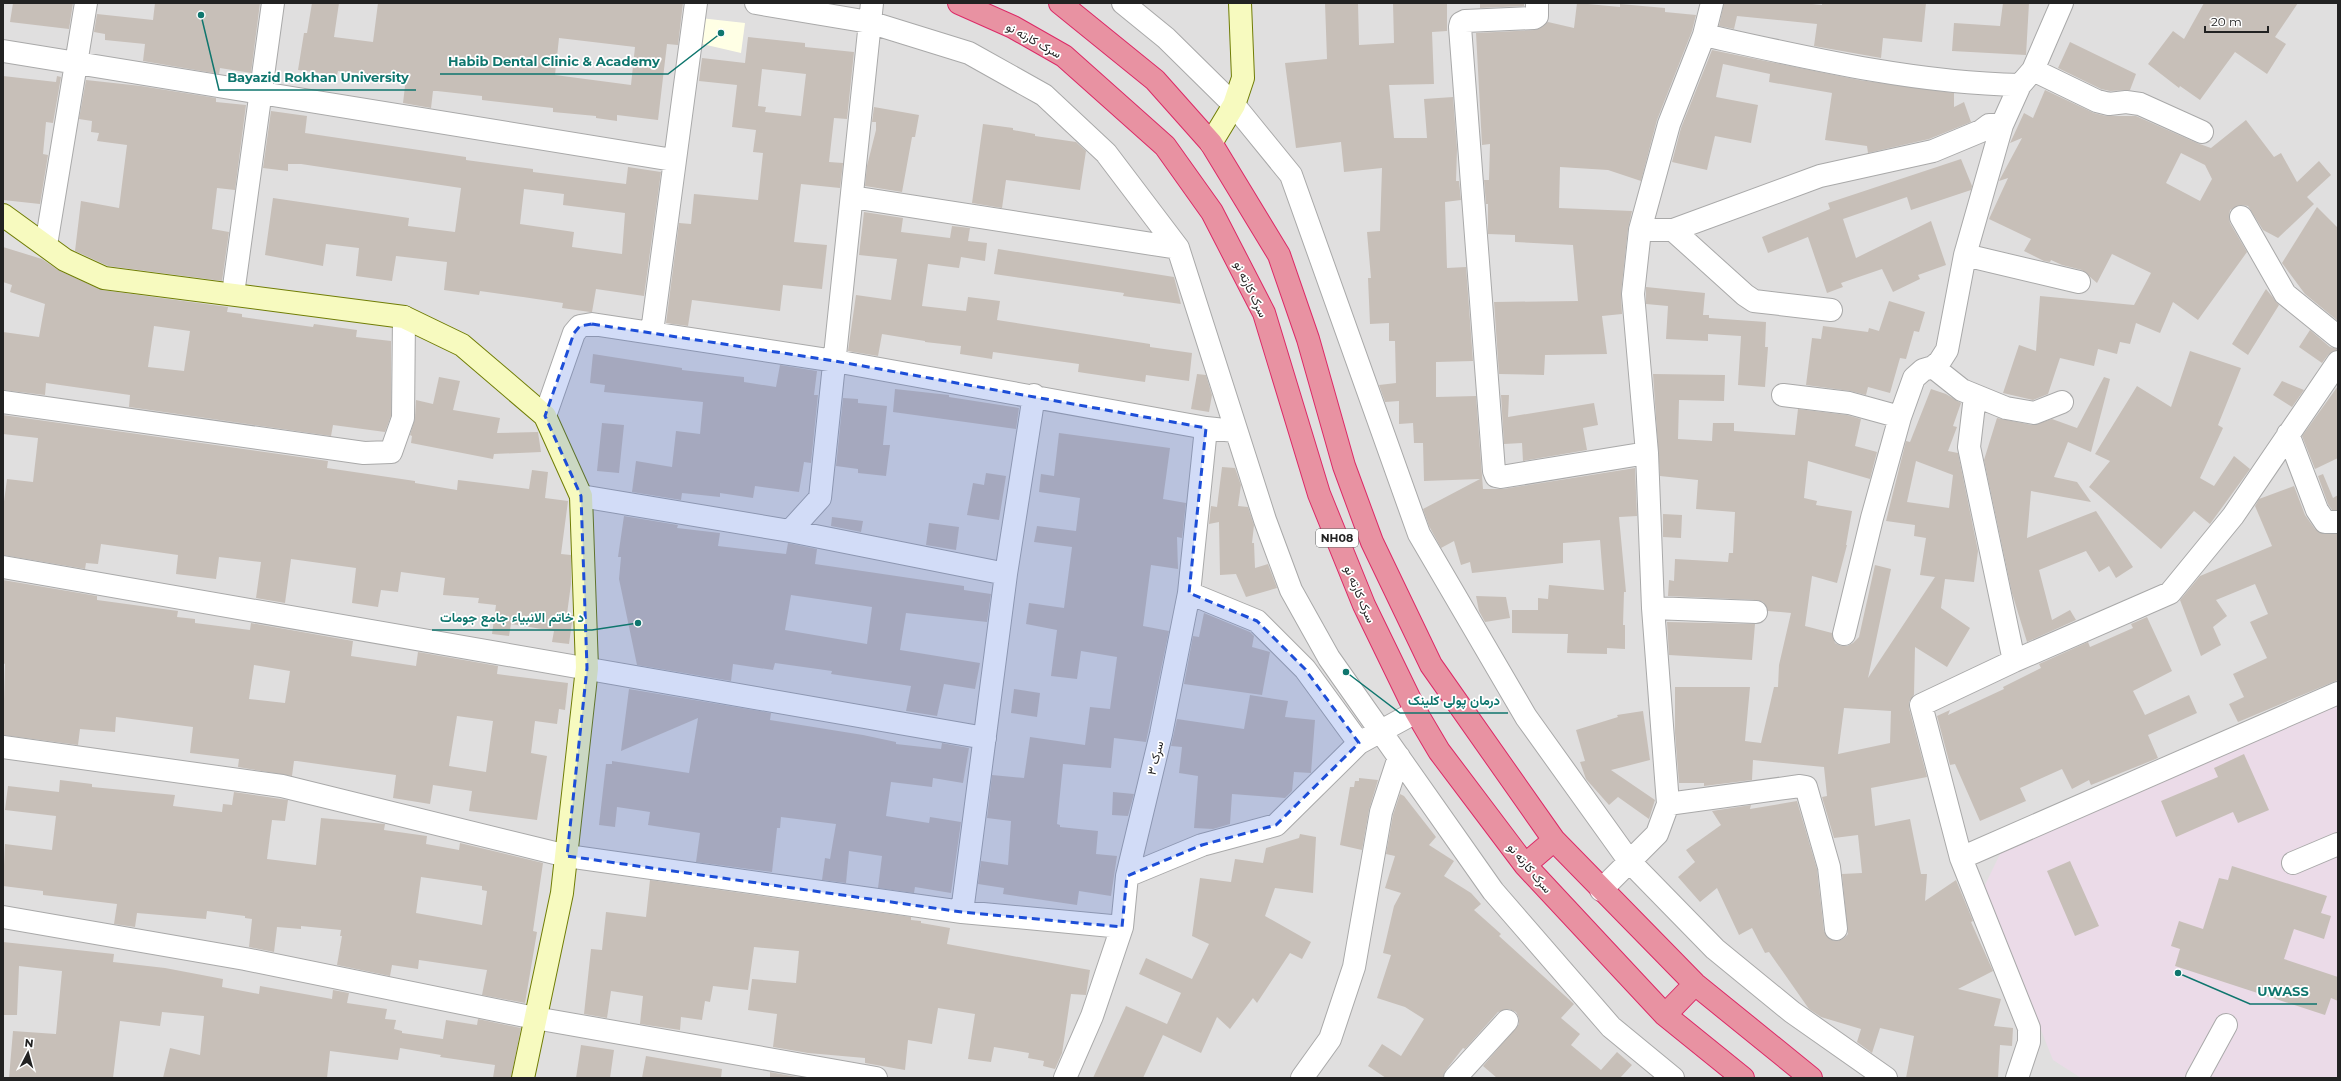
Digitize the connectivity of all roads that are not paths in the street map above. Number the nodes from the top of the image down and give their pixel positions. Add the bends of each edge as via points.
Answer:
1 (86, 3) edge
2 (273, 3) edge
3 (696, 3) edge
4 (756, 3) edge
5 (959, 3) edge
6 (1123, 3) edge
7 (1240, 3) edge
8 (1537, 3) edge
9 (1712, 3) edge
10 (2062, 3) edge
11 (1062, 4) edge
12 (870, 13) edge
13 (1704, 35) junction
14 (3, 51) edge
15 (76, 63) junction
16 (2027, 78) junction
17 (260, 91) junction
18 (1234, 104) junction
19 (2002, 125) junction
20 (2202, 132) dead end
21 (1211, 143) junction
22 (673, 160) junction
23 (852, 197) junction
24 (3, 215) edge
25 (2241, 217) dead end
26 (1640, 230) junction
27 (1673, 230) junction
28 (46, 245) junction
29 (1178, 248) junction
30 (1965, 255) junction
31 (2079, 282) dead end
32 (233, 294) junction
33 (1831, 310) dead end
34 (404, 317) junction
35 (652, 332) junction
36 (2338, 337) edge
37 (836, 361) junction
38 (2338, 362) edge
39 (1933, 366) junction
40 (1783, 395) dead end
41 (1034, 396) junction
42 (1975, 396) junction
43 (3, 402) edge
44 (2062, 402) dead end
45 (544, 416) junction
46 (1900, 417) junction
47 (1206, 428) junction
48 (1235, 431) junction
49 (2288, 434) junction
50 (1647, 453) junction
51 (581, 496) junction
52 (2338, 522) edge
53 (790, 531) junction
54 (3, 567) edge
55 (1006, 574) junction
56 (1189, 593) junction
57 (1653, 608) junction
58 (1756, 612) dead end
59 (1844, 634) dead end
60 (2014, 661) junction
61 (587, 668) junction
62 (2338, 693) edge
63 (1416, 712) junction
64 (1380, 731) junction
65 (985, 738) junction
66 (1359, 743) junction
67 (3, 747) edge
68 (1399, 757) junction
69 (1668, 804) junction
70 (1554, 840) junction
71 (2338, 844) edge
72 (567, 856) junction
73 (1961, 858) junction
74 (1630, 862) junction
75 (2293, 863) dead end
76 (1525, 866) junction
77 (1126, 876) junction
78 (1601, 890) junction
79 (962, 912) junction
80 (3, 917) edge
81 (1122, 927) junction
82 (1836, 929) dead end
83 (1695, 984) junction
84 (1665, 1014) junction
85 (535, 1018) junction
86 (1507, 1021) dead end
87 (2226, 1025) dead end
88 (523, 1078) edge
89 (876, 1078) edge
90 (1065, 1078) edge
91 (1302, 1078) edge
92 (1455, 1078) edge
93 (1673, 1078) edge
94 (1743, 1078) edge
95 (1811, 1078) edge
96 (1886, 1078) edge
97 (2017, 1078) edge
98 (2197, 1078) edge

1 - 15 street
2 - 17 street
3 - 22 street
4 - 12 street
5 - 63 highway, سرک کارته نو / NH08 via 1013,27 1064,56 1164,146 1212,212 1264,313 1319,494 1364,605
6 - 18 street via 1166,38
7 - 18 street via 1243,78
8 - 50 street via 1537,16 1534,18 1465,21 1460,27 1494,471 1496,476 1501,477
9 - 13 street
10 - 16 street
11 - 21 highway, NH08 via 1155,80
12 - 23 street
12 - 29 street via 969,53 1044,95 1106,153
13 - 16 street via 1898,73
13 - 26 street via 1669,124
14 - 15 street
15 - 17 street
15 - 28 street
16 - 19 street
16 - 20 street via 2109,104 2140,104
17 - 22 street
17 - 32 street
18 - 21 street
18 - 74 street via 1291,175 1419,534 1526,717
19 - 27 street via 1989,125 1981,131 1933,151 1820,176
19 - 30 street
21 - 70 highway, NH08 via 1279,255 1308,339 1344,466 1370,535 1432,665
22 - 35 street
23 - 29 street
23 - 37 street
24 - 28 street
25 - 36 street via 2285,294
26 - 27 street
26 - 50 street via 1634,294
27 - 33 street via 1754,302
28 - 32 street via 65,260 104,278
29 - 48 street
30 - 31 street
30 - 39 street via 1947,350
32 - 34 street
34 - 43 street via 403,418 391,452 364,453
34 - 45 street via 462,345
35 - 37 street
35 - 45 street via 592,324 580,326 574,333
37 - 41 street
37 - 53 street via 820,498
38 - 49 street
39 - 42 street via 1962,390
39 - 46 street via 1914,378
40 - 46 street via 1849,403
41 - 47 street
41 - 55 street
42 - 44 street via 2006,408 2034,413
42 - 60 street via 1969,447
45 - 51 street
46 - 59 street
47 - 48 street
47 - 56 street, سرک ۳
48 - 64 street via 1291,590 1328,658
49 - 52 street via 2317,510 2325,522
49 - 60 street via 2233,516 2170,593
50 - 57 street
51 - 53 street
51 - 61 street
53 - 55 street
54 - 61 street
55 - 65 street
56 - 66 street via 1257,621 1305,669
56 - 77 street, سرک ۳ via 1161,734
57 - 58 street
57 - 69 street
60 - 73 street via 1921,705
61 - 65 street
61 - 72 street
62 - 73 street
63 - 64 street
63 - 76 highway, سرک کارته نو / NH08 via 1439,751
64 - 66 street
64 - 68 street
65 - 79 street
66 - 77 street via 1276,825 1202,845
67 - 72 street via 282,786
68 - 91 street via 1381,812 1354,967 1330,1039
68 - 93 street via 1493,891 1611,1027
69 - 74 street via 1657,834
69 - 82 street via 1800,786 1806,788 1829,867
70 - 76 highway
70 - 78 highway, NH08
71 - 75 street
72 - 79 street
72 - 85 street via 562,893
73 - 97 street via 2029,1028 2029,1042
74 - 78 street
74 - 96 street via 1715,949 1792,1012
76 - 84 highway, سرک کارته نو / NH08
77 - 81 street, سرک ۳
78 - 83 highway, NH08
79 - 81 street
80 - 85 street via 245,959
81 - 90 street, سرک ۳ via 1092,1016
83 - 84 highway
83 - 95 highway, NH08
84 - 94 highway, سرک کارته نو / NH08
85 - 88 street
85 - 89 street
86 - 92 street
87 - 98 street

